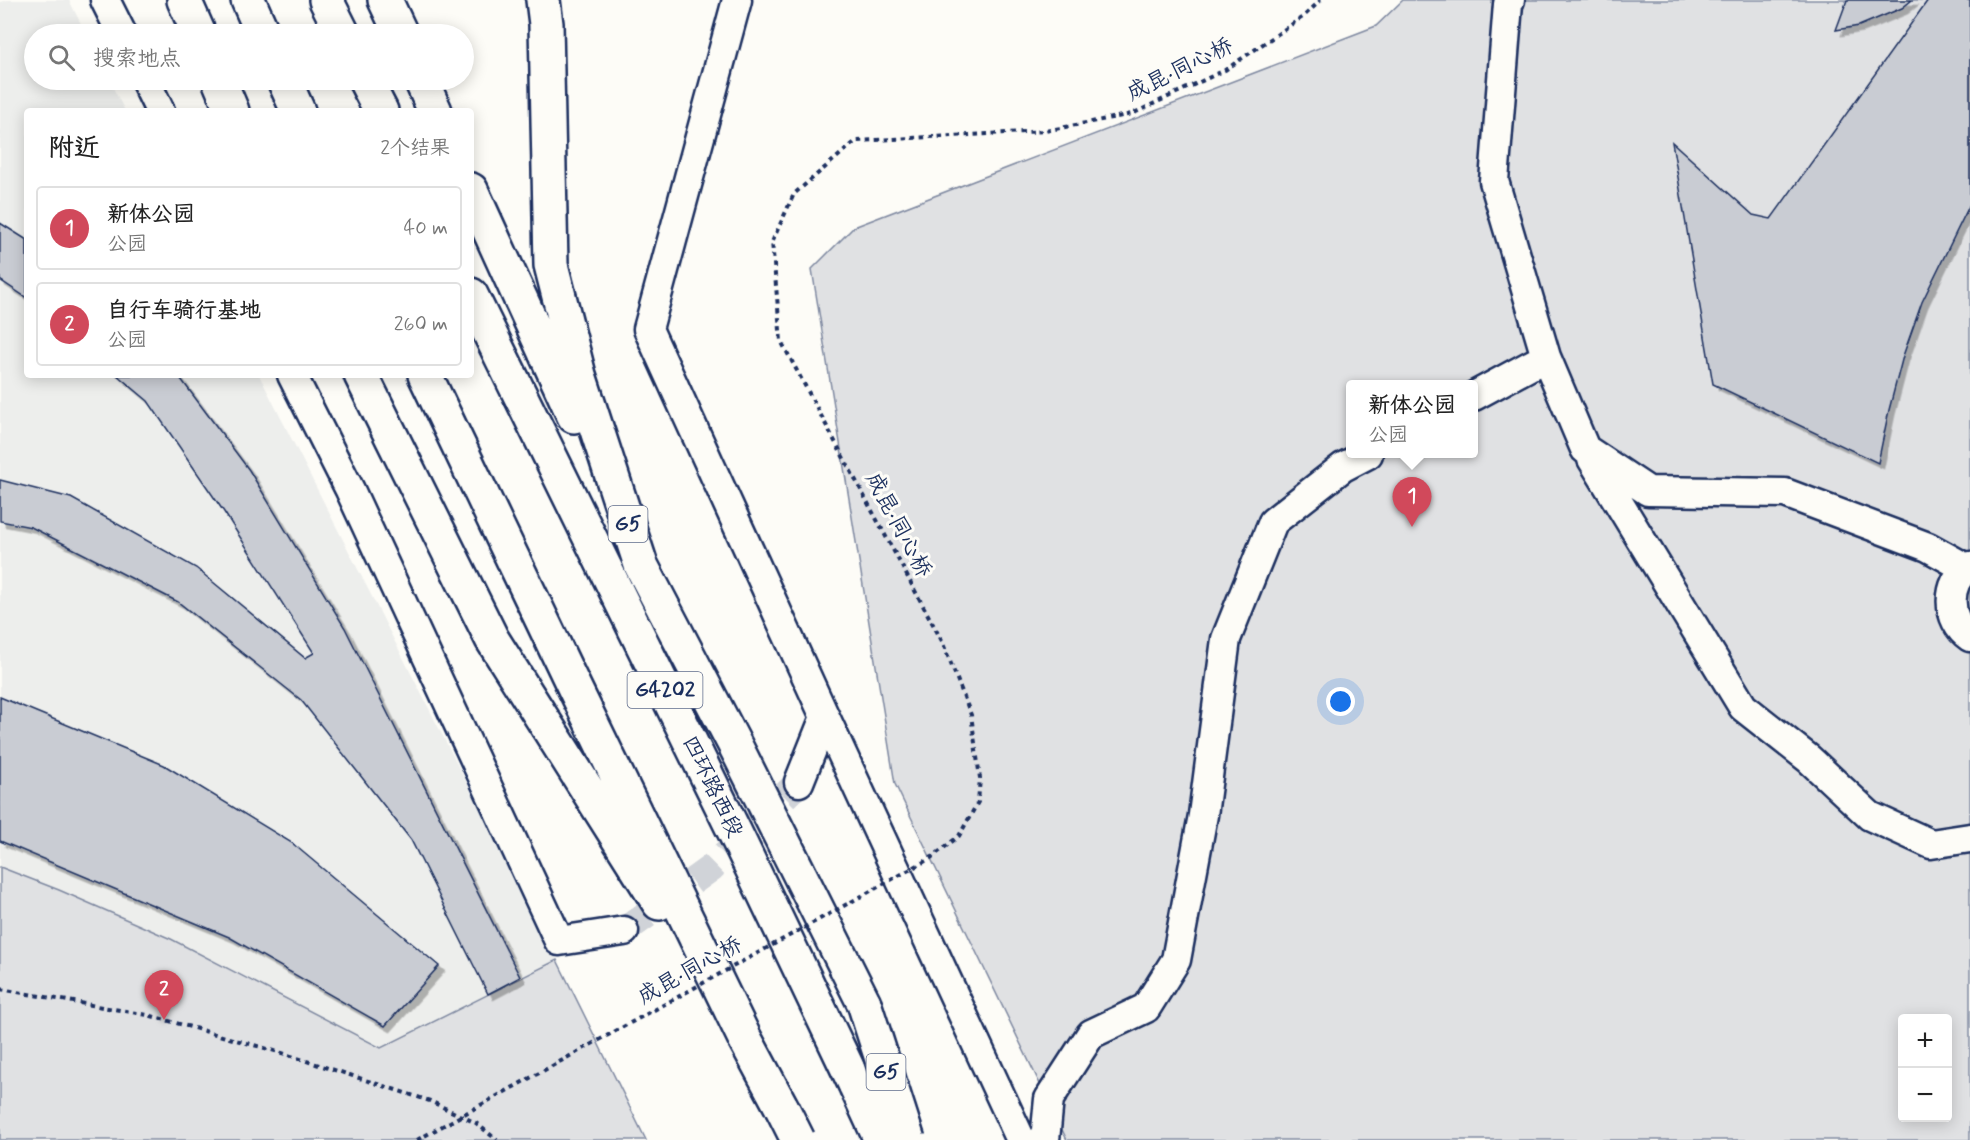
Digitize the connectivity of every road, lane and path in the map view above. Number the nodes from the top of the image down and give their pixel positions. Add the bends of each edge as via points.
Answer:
1 (105, 0) edge
2 (184, 0) edge
3 (248, 0) edge
4 (326, 0) edge
5 (385, 0) edge
6 (543, 0) edge
7 (737, 0) edge
8 (1321, 0) edge
9 (1510, 0) edge
10 (117, 24) edge
11 (195, 24) edge
12 (259, 24) edge
13 (338, 24) edge
14 (396, 24) edge
15 (150, 90) edge
16 (223, 90) edge
17 (289, 90) edge
18 (370, 90) edge
19 (426, 90) edge
20 (159, 108) edge
21 (231, 108) edge
22 (297, 108) edge
23 (379, 108) edge
24 (434, 108) edge
25 (474, 197) edge
26 (474, 301) edge
27 (1546, 357) junction
28 (294, 378) edge
29 (363, 378) edge
30 (426, 378) edge
31 (1478, 393) edge
32 (1586, 449) junction
33 (1359, 458) edge
34 (641, 565) junction
35 (1968, 567) edge
36 (1970, 637) edge
37 (825, 717) junction
38 (799, 782) tunnel mouth
39 (1970, 838) edge
40 (624, 931) tunnel mouth
41 (0, 989) edge
42 (745, 1039) junction
43 (417, 1140) edge
44 (497, 1140) edge
45 (798, 1140) edge
46 (881, 1140) edge
47 (908, 1140) edge
48 (1021, 1140) edge
49 (1045, 1140) edge

1 - 10 street
2 - 11 highway
3 - 12 highway
4 - 13 highway
5 - 14 highway
6 - 34 highway, G5 via 551,265 579,375
7 - 37 street via 648,329
8 - 43 path, 成昆·同心桥, bridge via 1225,70 1132,114 1045,131 856,141 794,194 772,242 781,341 942,641 971,716 980,778 978,802 958,836 931,858
9 - 27 street via 1494,181
15 - 20 street
16 - 21 highway
17 - 22 highway
18 - 23 highway
19 - 24 highway
25 - 34 highway
26 - 46 highway, 四环路西段 / G4202, bridge
27 - 31 street
27 - 32 street
28 - 40 street via 350,490 559,941
29 - 42 highway via 492,639
30 - 42 highway
32 - 35 street via 1648,491 1785,493 1928,547
32 - 39 street via 1743,707 1809,759 1870,816 1931,844
33 - 49 street via 1273,522 1227,639 1203,815 1176,960 1146,1008 1092,1034 1049,1099
34 - 47 highway, G5, bridge via 864,1003
35 - 36 street via 1957,579 1951,608 1956,622
37 - 38 street
37 - 48 street
41 - 44 path via 148,1015 282,1053 430,1101 476,1123
42 - 45 highway, bridge

